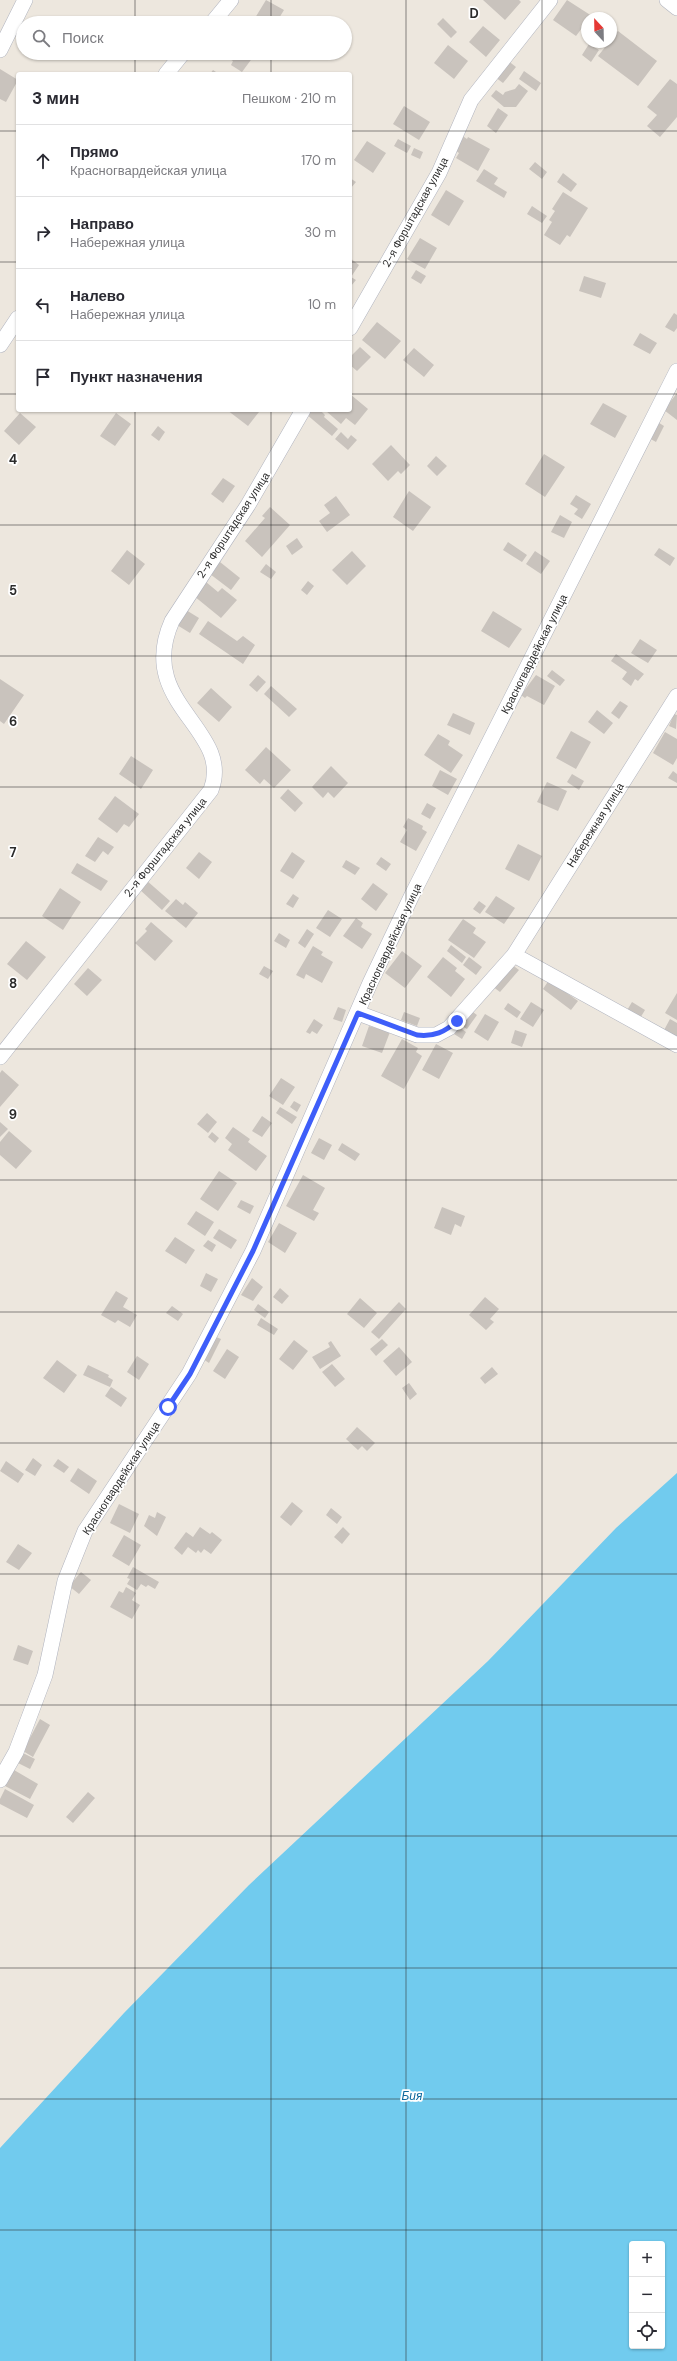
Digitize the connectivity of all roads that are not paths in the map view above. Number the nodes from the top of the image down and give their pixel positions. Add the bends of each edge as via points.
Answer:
1 (231, 0) edge
2 (550, 0) edge
3 (667, 0) edge
4 (18, 3) edge
5 (677, 8) edge
6 (218, 16) edge
7 (0, 50) edge
8 (177, 60) edge
9 (168, 72) edge
10 (16, 321) edge
11 (352, 325) edge
12 (0, 345) edge
13 (677, 371) edge
14 (302, 412) edge
15 (677, 696) edge
16 (514, 955) junction
17 (358, 1013) junction
18 (677, 1045) edge
19 (0, 1057) edge
20 (0, 1780) edge

1 - 6 street
2 - 11 street, 2-я Форштадская улица via 471,100 439,173
3 - 5 street
4 - 7 street
8 - 9 street
10 - 12 street
13 - 17 street, Красногвардейская улица via 412,895
14 - 19 street, 2-я Форштадская улица via 252,498 172,621 166,635 163,668 176,699 210,748 215,770 211,790
15 - 16 street, Набережная улица
16 - 17 street, Набережная улица via 457,1021 436,1035 417,1035
16 - 18 street
17 - 20 street, Красногвардейская улица via 253,1251 190,1374 85,1530 65,1581 45,1675 16,1752

